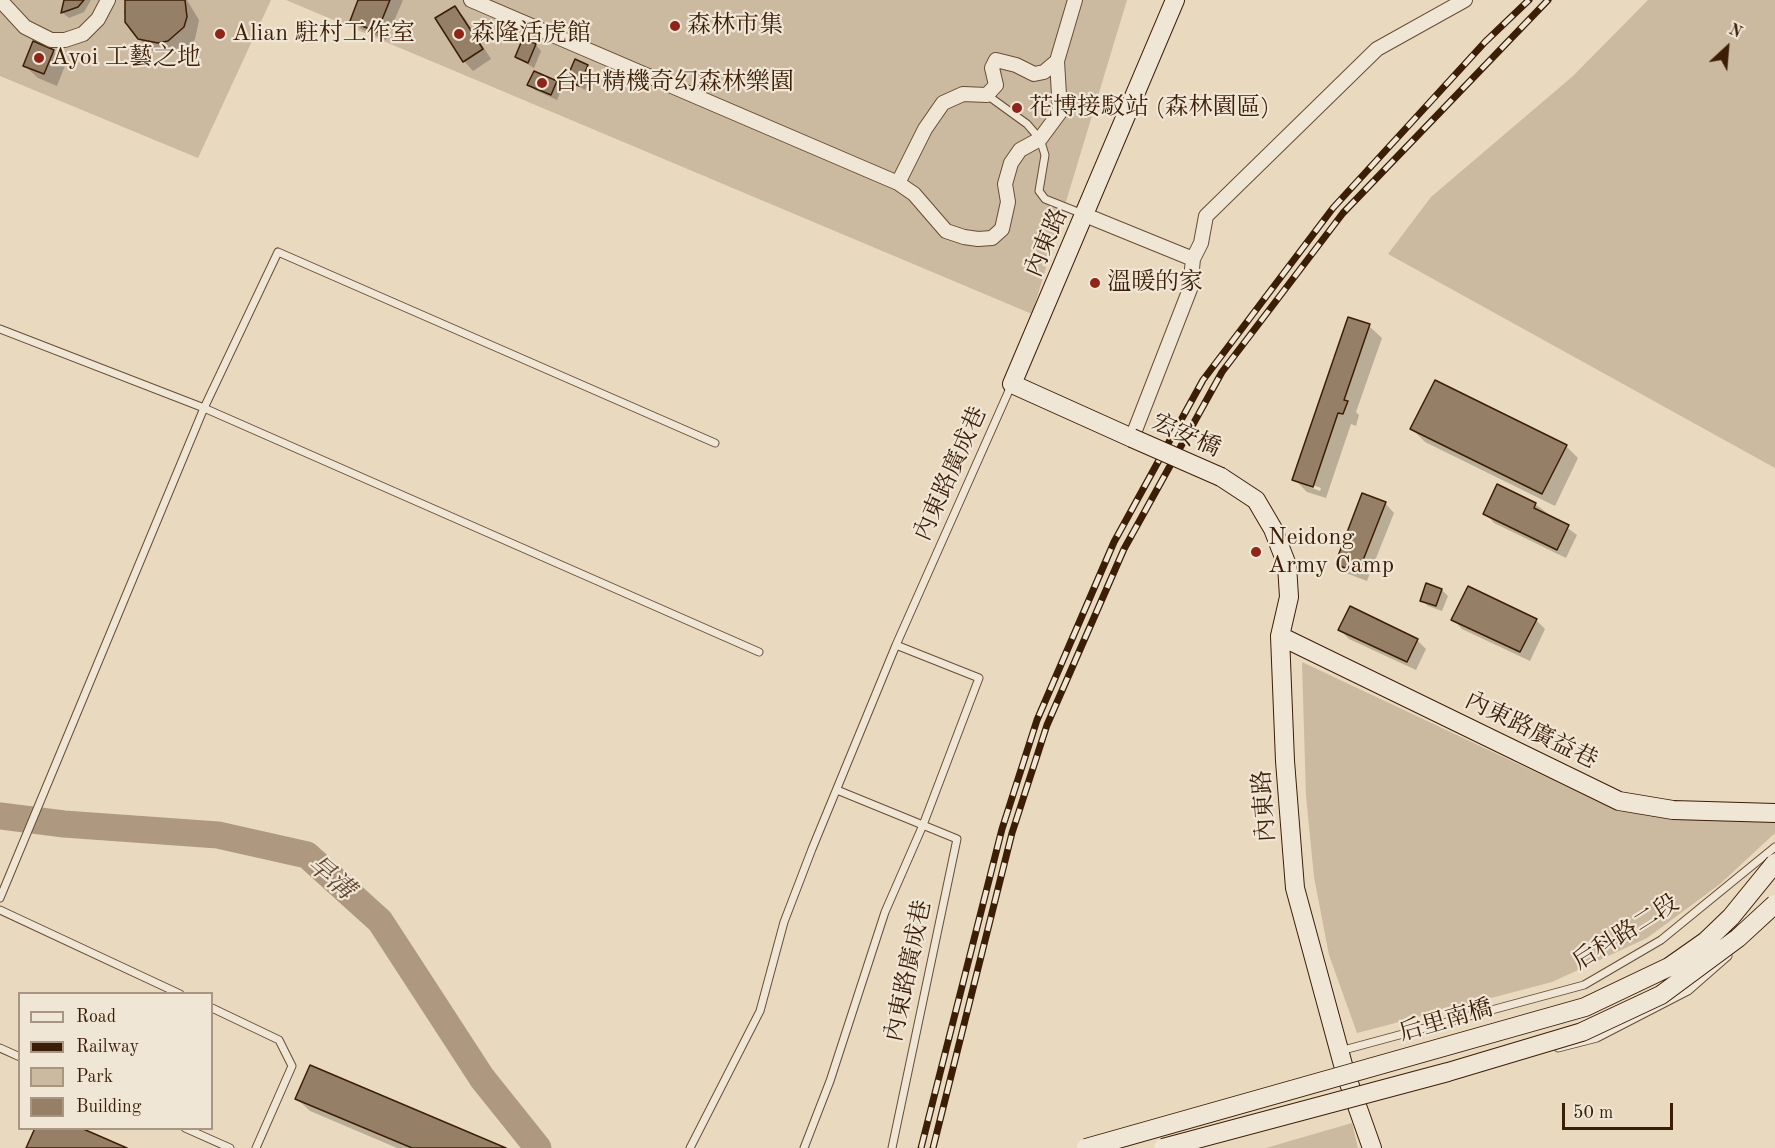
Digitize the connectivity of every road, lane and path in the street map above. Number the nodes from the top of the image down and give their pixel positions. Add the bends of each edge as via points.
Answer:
1 (0, 0) edge
2 (108, 0) edge
3 (471, 0) edge
4 (1075, 0) edge
5 (1174, 0) edge
6 (1464, 0) edge
7 (1057, 61) junction
8 (987, 95) junction
9 (1040, 139) junction
10 (898, 183) junction
11 (1085, 215) junction
12 (1192, 259) junction
13 (0, 329) edge
14 (1012, 384) junction
15 (204, 408) junction
16 (1132, 438) junction
17 (715, 442) dead end
18 (1221, 477) joint
19 (1281, 636) junction
20 (896, 645) junction
21 (759, 652) dead end
22 (837, 790) junction
23 (1775, 813) edge
24 (923, 825) junction
25 (1775, 847) edge
26 (1775, 863) edge
27 (0, 898) edge
28 (1775, 904) edge
29 (0, 910) edge
30 (1775, 914) edge
31 (178, 992) edge
32 (213, 1008) edge
33 (0, 1048) edge
34 (1339, 1051) junction
35 (18, 1056) edge
36 (1355, 1099) junction
37 (190, 1130) edge
38 (230, 1148) edge
39 (256, 1148) edge
40 (690, 1148) edge
41 (804, 1148) edge
42 (892, 1148) edge
43 (1086, 1148) edge
44 (1163, 1148) edge
45 (1371, 1148) edge

1 - 2 street via 26,27 51,40 82,34 98,19
3 - 10 street
4 - 7 street
5 - 11 street, 內東路
6 - 12 street via 1377,49 1206,216 1201,243
7 - 8 street via 1044,72 1034,74 996,60 992,68 996,85
7 - 9 street via 1060,112
8 - 9 lane via 1028,124
8 - 10 street via 963,94 943,103
9 - 10 street via 1020,150 1011,163 1005,184 1008,202 1002,229 992,238 964,237 946,231 914,194
9 - 11 lane via 1045,155 1039,191 1045,199
11 - 12 street
11 - 14 street, 內東路
12 - 16 street via 1190,288
13 - 15 lane
14 - 16 street
14 - 20 lane, 內東路廣成巷
15 - 17 lane via 278,252
15 - 21 lane
15 - 27 lane
16 - 18 street, 宏安橋, bridge
18 - 19 street, 內東路 via 1256,500 1277,538 1287,565 1290,597
19 - 23 street, 內東路廣益巷 via 1619,801 1673,810
19 - 34 street, 內東路 via 1295,888
20 - 22 lane, 內東路廣成巷
20 - 24 lane, 內東路廣成巷 via 979,678
22 - 24 lane, 內東路廣成巷
22 - 40 lane via 784,922 760,1011
24 - 41 lane, 內東路廣成巷 via 885,912
24 - 42 lane, 內東路廣成巷 via 957,839
25 - 34 lane, 后科路二段 via 1661,940 1584,985
26 - 43 street, 后里南橋, bridge via 1706,941 1669,968 1585,1007
28 - 44 street, 后里南橋, bridge via 1738,938 1661,995 1582,1032
29 - 31 lane
30 - 36 lane via 1688,991 1597,1038
32 - 39 lane via 279,1040 292,1066
33 - 35 lane
34 - 36 street, 內東路
36 - 45 street, 內東路
37 - 38 lane

